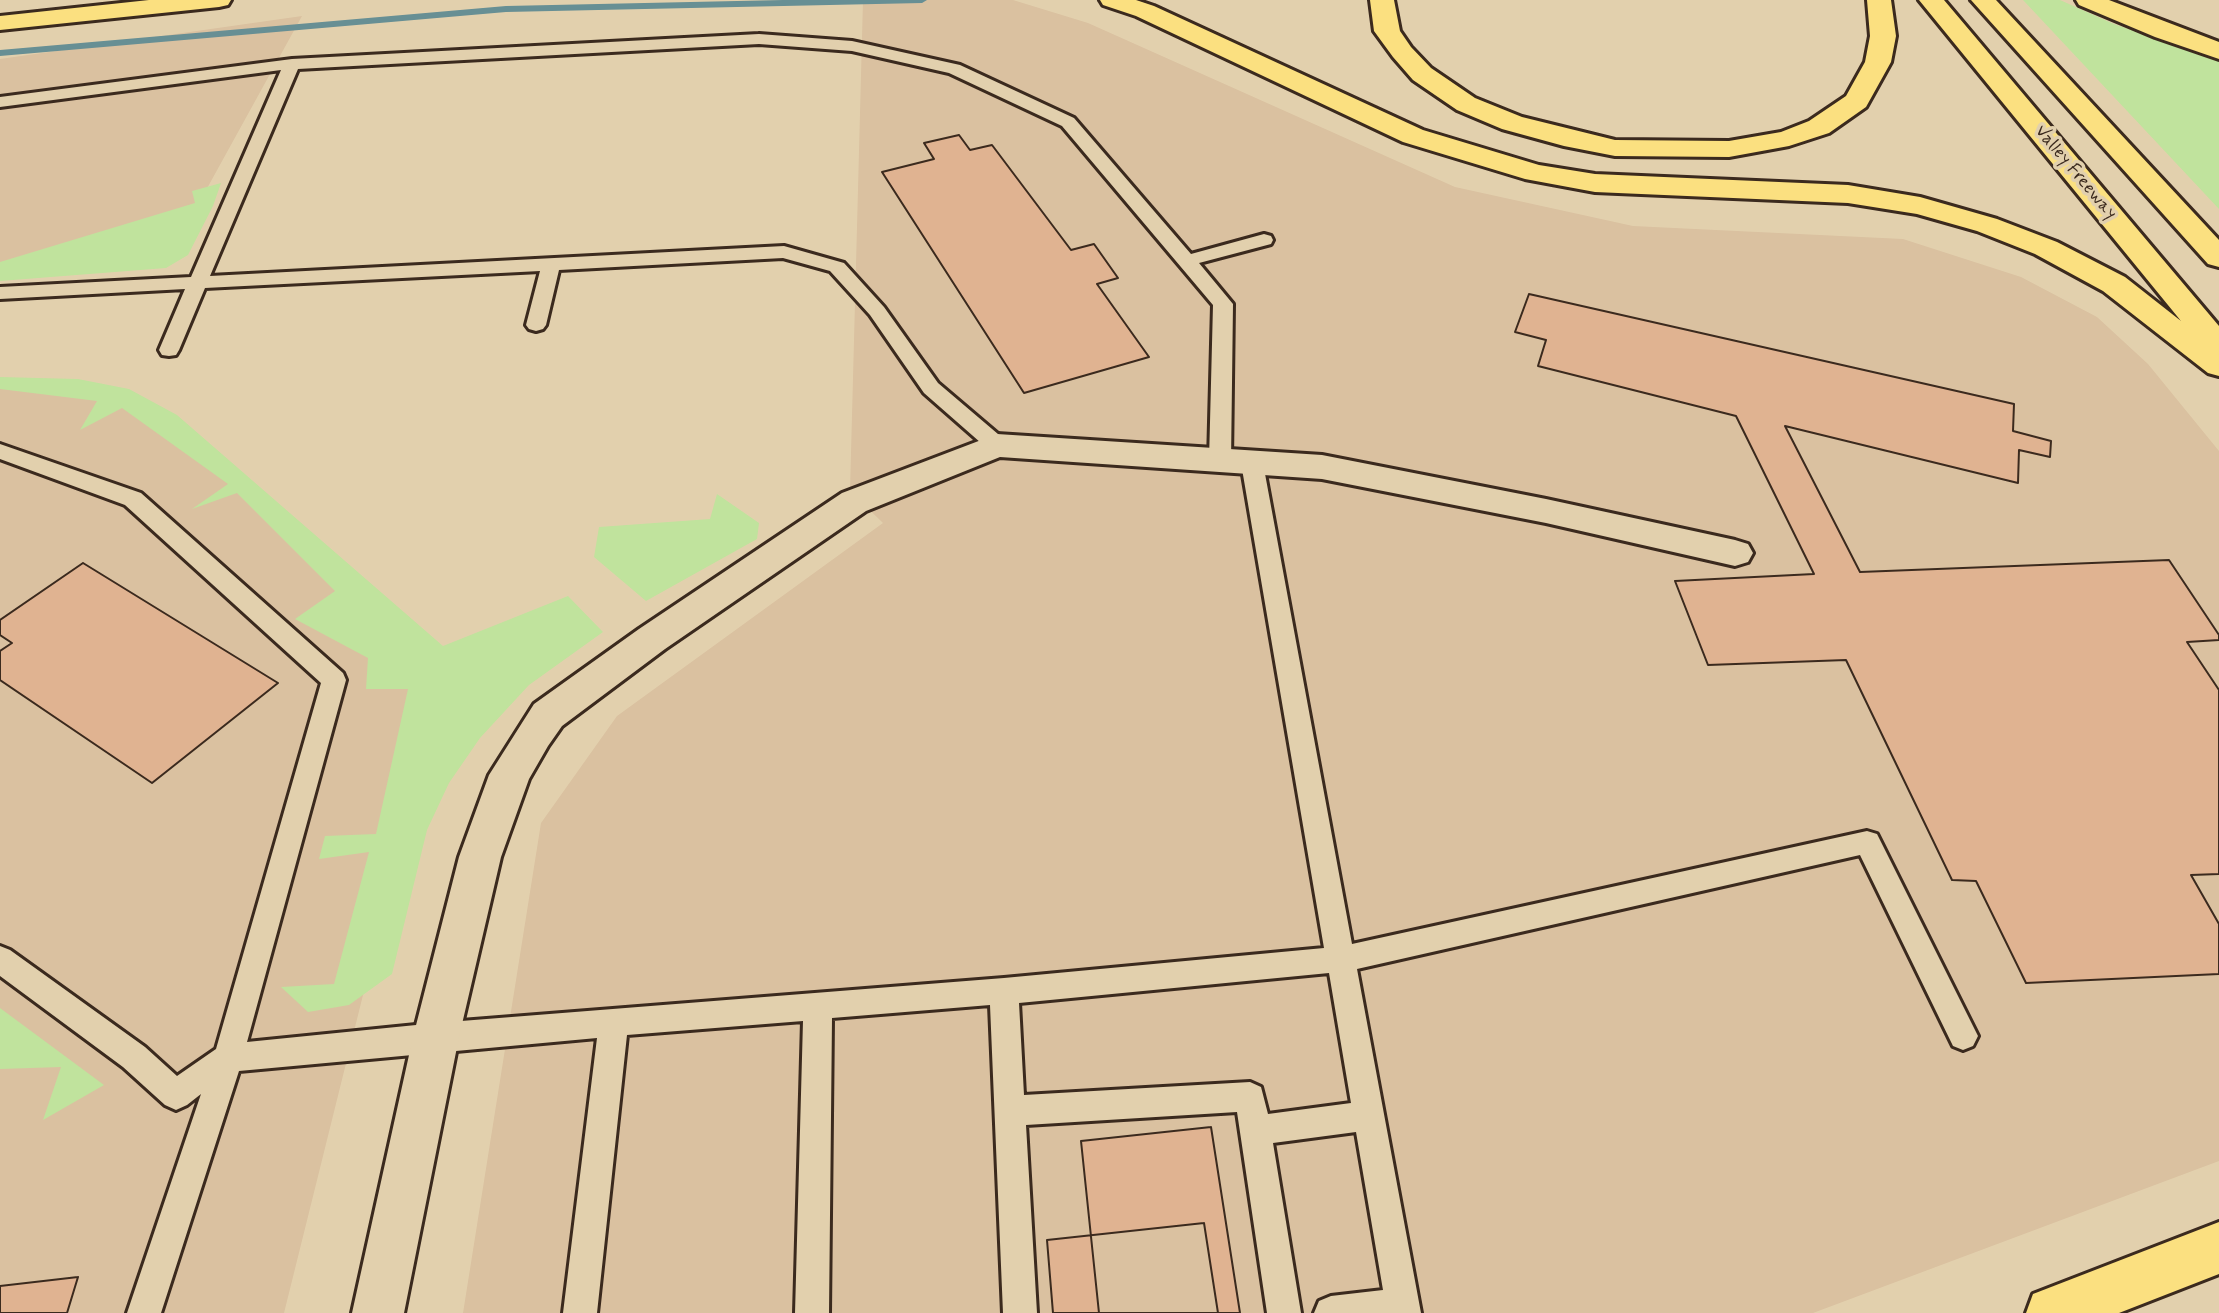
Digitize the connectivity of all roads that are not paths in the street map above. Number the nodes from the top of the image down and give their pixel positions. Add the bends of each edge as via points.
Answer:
1 (219, 0) edge
2 (1112, 0) edge
3 (1382, 0) edge
4 (1879, 0) edge
5 (1931, 0) edge
6 (1983, 0) edge
7 (2088, 0) edge
8 (237, 1) edge
9 (173, 5) junction
10 (0, 23) edge
11 (2219, 51) edge
12 (292, 64) junction
13 (0, 102) edge
14 (1264, 240) dead end
15 (2219, 258) edge
16 (1186, 261) junction
17 (551, 264) junction
18 (201, 282) junction
19 (0, 293) edge
20 (536, 325) dead end
21 (2219, 346) edge
22 (169, 350) dead end
23 (2219, 366) edge
24 (997, 445) junction
25 (0, 451) edge
26 (1236, 462) junction
27 (1735, 554) dead end
28 (1343, 958) junction
29 (0, 959) edge
30 (1004, 991) junction
31 (818, 1006) junction
32 (614, 1022) junction
33 (1963, 1036) dead end
34 (436, 1037) junction
35 (228, 1058) junction
36 (1010, 1111) junction
37 (1370, 1116) junction
38 (1256, 1130) junction
39 (2219, 1248) edge
40 (1402, 1309) edge
41 (144, 1313) edge
42 (378, 1313) edge
43 (580, 1313) edge
44 (813, 1313) edge
45 (1020, 1313) edge
46 (1284, 1313) edge
47 (1331, 1313) edge
48 (2052, 1313) edge

1 - 9 main road
2 - 23 main road via 1145,11 1413,136 1535,173 1607,184 1848,194 1920,206 1987,226 2046,248 2114,284
3 - 4 main road via 1387,31 1402,52 1422,74 1466,104 1564,138 1615,148 1670,150 1758,145 1819,127 1842,114 1857,101 1878,62 1883,36
5 - 21 main road, Valley Freeway
6 - 15 main road
7 - 11 main road
8 - 9 main road
9 - 10 main road
12 - 13 lane
12 - 16 lane via 759,39 852,46 954,69 1068,122
12 - 18 lane
14 - 16 lane
16 - 26 lane via 1223,304
17 - 18 lane
17 - 20 lane
17 - 24 lane via 784,252 838,267 877,311 931,388
18 - 19 lane
18 - 22 lane
24 - 26 street
24 - 34 street via 854,502 548,715 510,775 480,857
25 - 35 lane via 133,499 334,680
26 - 27 street via 1322,467
26 - 28 lane
28 - 30 lane
28 - 33 lane via 1867,842
28 - 37 lane
29 - 35 lane via 134,1057 176,1095
30 - 31 lane
30 - 36 lane
31 - 32 lane
31 - 44 lane
32 - 34 lane
32 - 43 lane
34 - 35 lane
34 - 42 street
35 - 41 lane
36 - 38 lane via 1250,1097
36 - 45 lane
37 - 38 lane
37 - 40 lane
38 - 46 lane
39 - 48 main road
40 - 47 lane

